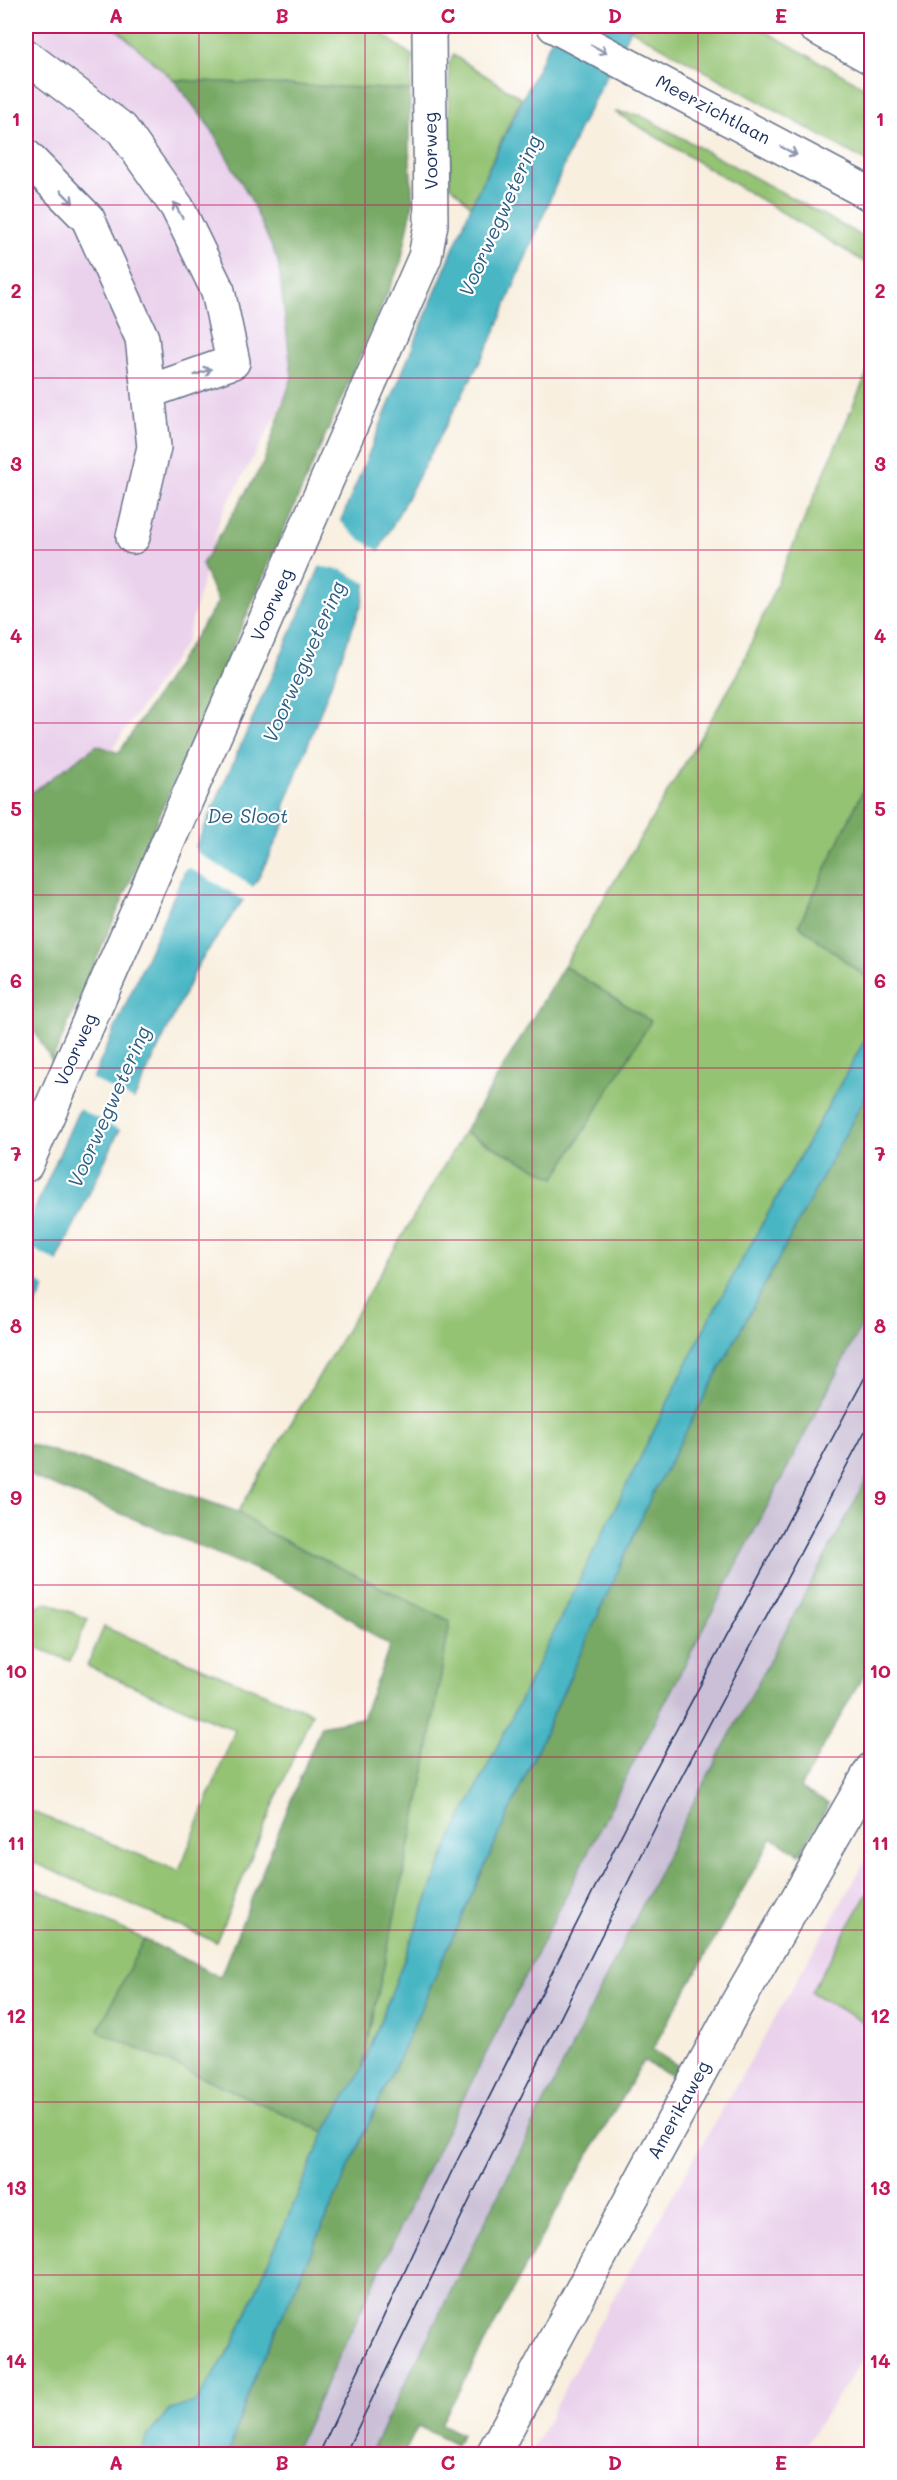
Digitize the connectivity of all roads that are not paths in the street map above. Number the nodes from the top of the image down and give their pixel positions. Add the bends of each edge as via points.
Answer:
1 (432, 26) edge
2 (554, 26) edge
3 (814, 26) edge
4 (26, 56) edge
5 (872, 58) edge
6 (26, 156) edge
7 (872, 195) edge
8 (148, 393) junction
9 (133, 537) dead end
10 (26, 1165) edge
11 (872, 1769) edge
12 (493, 2454) edge

1 - 10 street, Voorweg via 432,224 425,257
2 -> 7 street, Meerzichtlaan
3 - 5 street
8 -> 4 street via 233,362 218,291 177,207 122,129
6 -> 8 street via 88,219 142,338
8 - 9 street via 154,447
11 - 12 street, Amerikaweg via 735,2007

